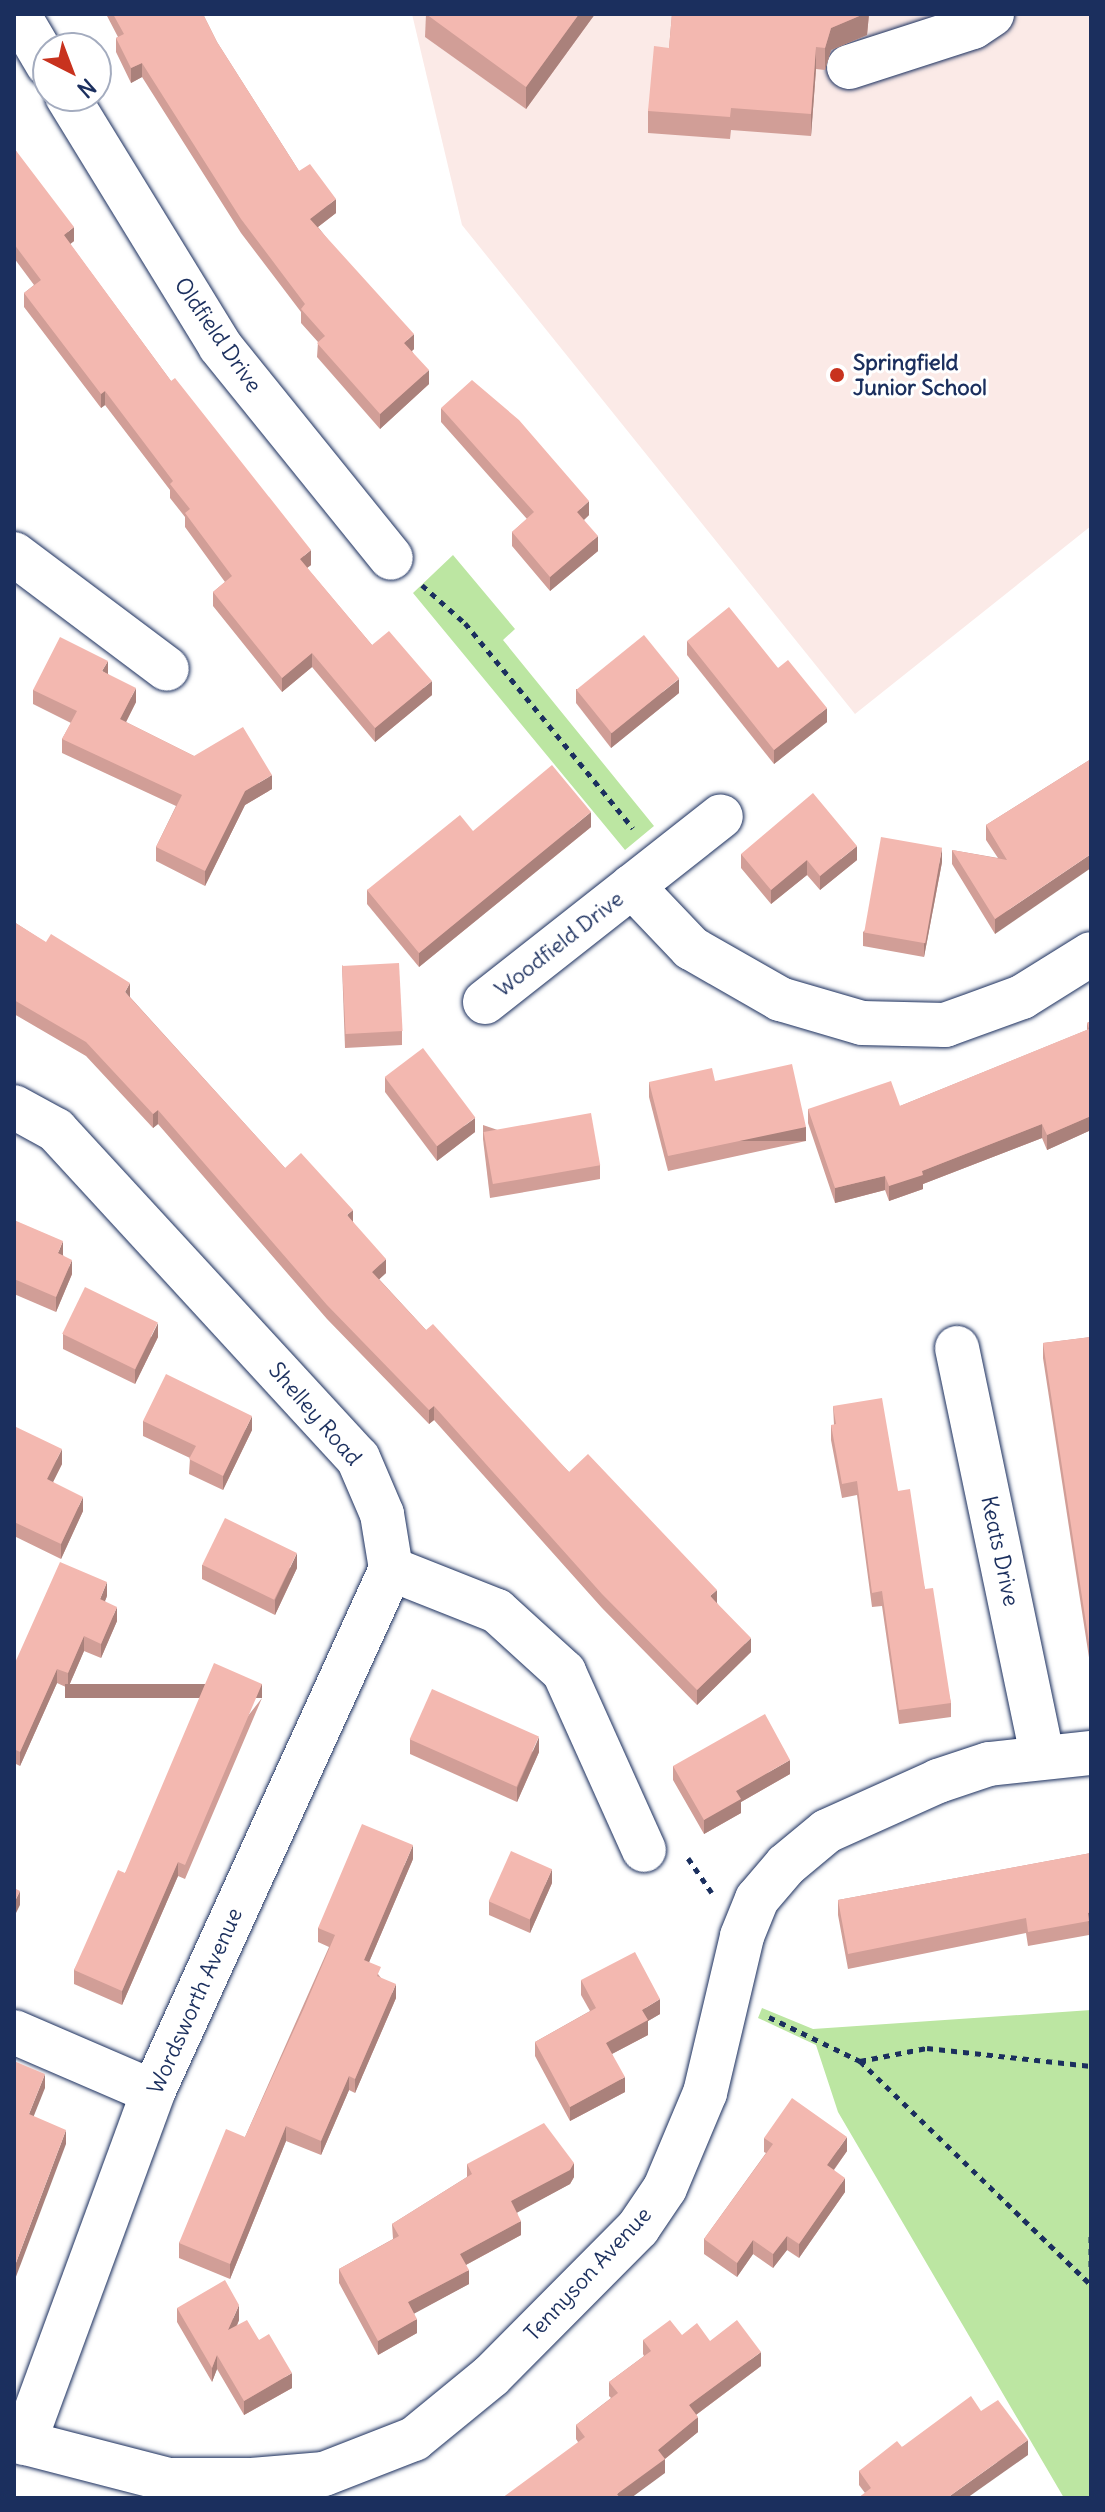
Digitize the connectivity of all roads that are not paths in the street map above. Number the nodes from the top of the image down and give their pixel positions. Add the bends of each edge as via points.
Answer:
1 (18, 14) edge
2 (992, 14) edge
3 (32, 38) edge
4 (849, 67) dead end
5 (77, 112) edge
6 (14, 554) edge
7 (391, 558) road end
8 (167, 669) dead end
9 (721, 816) dead end
10 (647, 874) junction
11 (1091, 954) edge
12 (485, 1002) dead end
13 (14, 1107) edge
14 (957, 1348) dead end
15 (391, 1569) junction
16 (1091, 1753) edge
17 (1042, 1754) junction
18 (644, 1850) road end
19 (14, 2032) edge
20 (153, 2092) junction
21 (19, 2441) edge
22 (253, 2489) edge

1 - 3 street
2 - 4 street via 973,27
5 - 7 street, Oldfield Drive via 220,346
6 - 8 street
9 - 10 street, Woodfield Drive
10 - 11 street, Woodfield Drive via 691,948 780,999 862,1023 945,1025 1022,997
10 - 12 street, Woodfield Drive
13 - 15 street, Shelley Road via 56,1130 358,1458 382,1514
14 - 17 street, Keats Drive
15 - 18 street via 497,1611 564,1672
15 - 20 street, Wordsworth Avenue
16 - 17 street, Tennyson Avenue
17 - 22 street, Tennyson Avenue via 938,1781 827,1831 786,1865 757,1899 742,1936 720,2042 682,2155 638,2228 491,2376 414,2439 324,2474
19 - 20 street
20 - 21 street, Wordsworth Avenue
21 - 22 street, Tennyson Avenue via 169,2480

